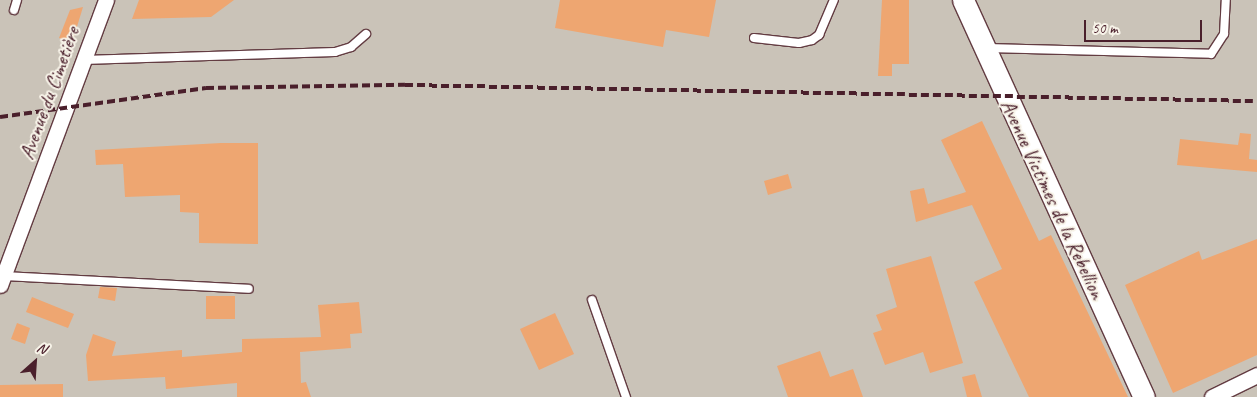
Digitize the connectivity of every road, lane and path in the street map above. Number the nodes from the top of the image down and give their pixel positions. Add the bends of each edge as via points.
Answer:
1 (17, 0) edge
2 (106, 0) edge
3 (834, 0) edge
4 (963, 0) edge
5 (1226, 0) edge
6 (14, 10) dead end
7 (366, 34) dead end
8 (754, 38) dead end
9 (985, 48) junction
10 (84, 60) junction
11 (2, 280) edge
12 (249, 289) dead end
13 (592, 300) dead end
14 (1257, 375) edge
15 (626, 397) edge
16 (1144, 397) edge
17 (1212, 397) edge

1 - 6 lane
2 - 10 street, Avenue du Cimetière
3 - 8 lane via 819,35 812,40
4 - 9 street, Avenue Victimes de la Rebellion
5 - 9 lane via 1224,34 1211,54
7 - 10 lane via 351,48 336,52
9 - 16 street, Avenue Victimes de la Rebellion
10 - 11 street, Avenue du Cimetière
11 - 12 lane
13 - 15 lane
14 - 17 street

